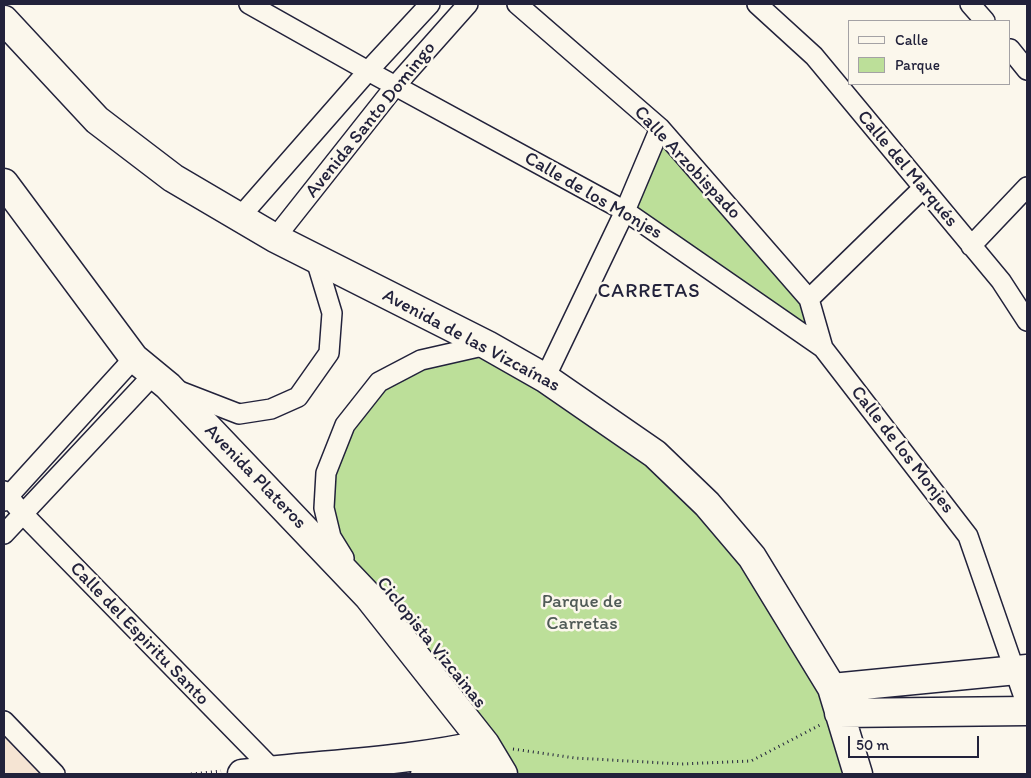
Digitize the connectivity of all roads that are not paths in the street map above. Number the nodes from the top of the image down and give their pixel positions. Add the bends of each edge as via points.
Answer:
1 (249, 4) edge
2 (430, 4) edge
3 (468, 4) edge
4 (517, 4) edge
5 (757, 4) edge
6 (970, 4) edge
7 (4, 20) edge
8 (984, 20) edge
9 (1011, 50) edge
10 (1027, 70) edge
11 (368, 71) junction
12 (396, 85) junction
13 (660, 128) junction
14 (4, 183) edge
15 (1027, 187) edge
16 (923, 188) junction
17 (625, 211) junction
18 (240, 217) junction
19 (275, 238) junction
20 (971, 246) junction
21 (316, 260) junction
22 (808, 299) junction
23 (1027, 320) edge
24 (487, 345) junction
25 (824, 348) junction
26 (152, 373) junction
27 (545, 378) junction
28 (5, 496) edge
29 (23, 514) junction
30 (4, 534) edge
31 (368, 596) junction
32 (1021, 670) edge
33 (835, 700) junction
34 (1027, 706) edge
35 (1027, 711) edge
36 (4, 721) edge
37 (495, 761) edge
38 (275, 772) edge
39 (55, 774) edge
40 (242, 774) edge
41 (424, 774) edge
42 (858, 774) edge

1 - 11 street, Calle de los Monjes
2 - 11 street, Avenida Santo Domingo
3 - 12 street, Avenida Santo Domingo
4 - 13 street, Calle Arzobispado
5 - 16 street, Calle del Marqués via 814,56
6 - 8 street
7 - 18 street, Avenida de las Vizcaínas via 97,120 173,178
9 - 10 street
11 - 12 street, Calle de los Monjes
11 - 18 street, Avenida Santo Domingo
12 - 17 street, Calle de los Monjes
12 - 19 street, Avenida Santo Domingo
13 - 17 street
13 - 22 street, Calle Arzobispado
14 - 26 street, Avenida Plateros
15 - 20 street
16 - 20 street, Calle del Marqués
16 - 22 street
17 - 25 street, Calle de los Monjes
17 - 27 street
18 - 19 street, Avenida de las Vizcaínas
19 - 21 street, Avenida de las Vizcaínas
20 - 23 street, Calle del Marqués via 1001,281
21 - 24 street, Avenida de las Vizcaínas
21 - 26 street via 332,313 329,353 298,396 271,409 239,414
22 - 25 street, Calle Arzobispado
24 - 27 street, Avenida de las Vizcaínas
24 - 31 street via 421,360 379,382 345,425 326,473 324,508 331,537
25 - 32 street, Calle de los Monjes via 968,536
26 - 28 street
26 - 29 street
26 - 31 street, Avenida Plateros
27 - 33 street, Avenida de las Vizcaínas via 655,454 707,504 752,558
28 - 29 street, Calle del Espiritu Santo
29 - 30 street
29 - 38 street, Calle del Espiritu Santo
31 - 37 street, Avenida Plateros
32 - 33 street
32 - 34 street, Calle de los Monjes
33 - 35 street
33 - 42 street, Avenida de las Vizcaínas
36 - 39 street
37 - 38 street via 462,749
37 - 41 street
38 - 40 street

